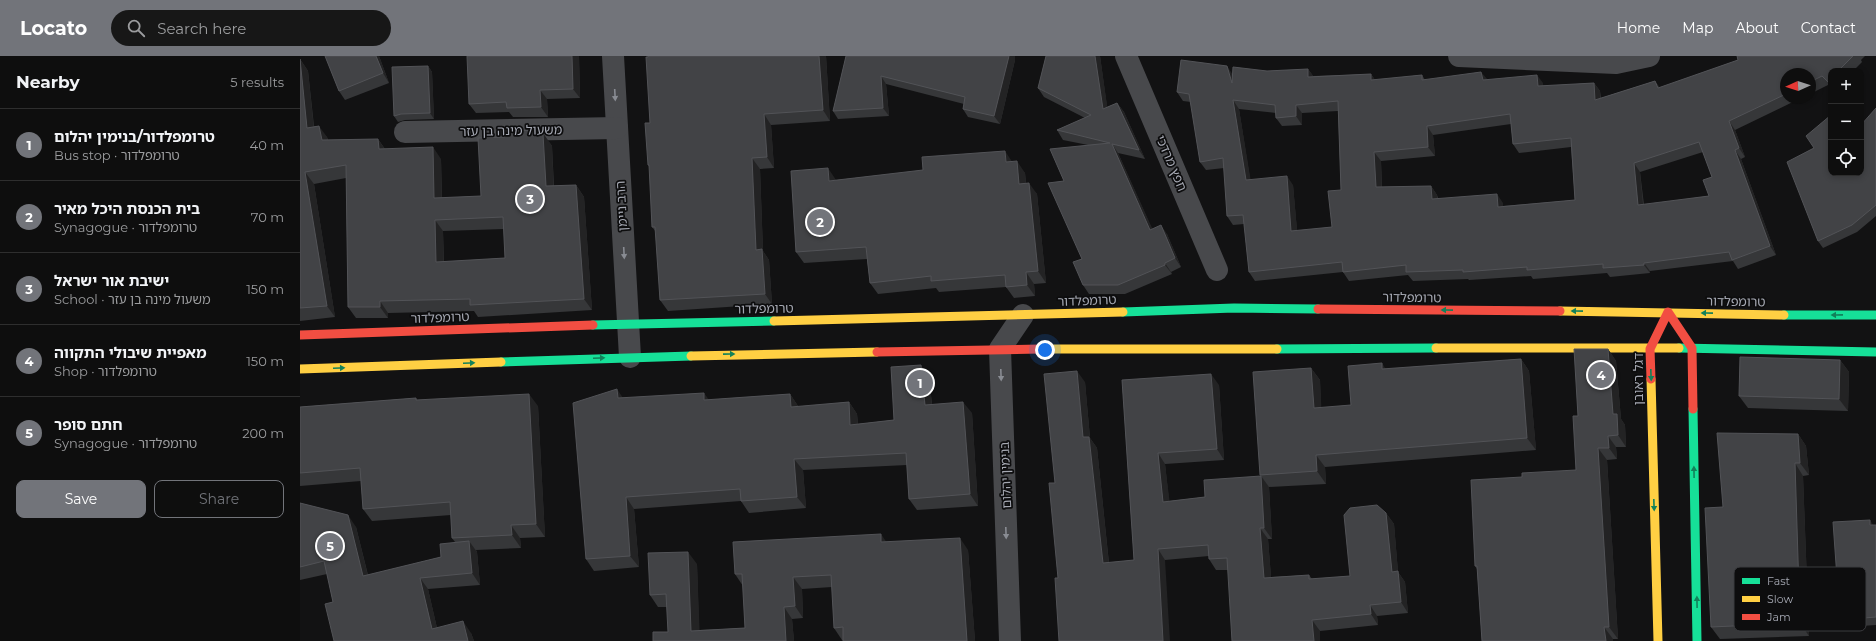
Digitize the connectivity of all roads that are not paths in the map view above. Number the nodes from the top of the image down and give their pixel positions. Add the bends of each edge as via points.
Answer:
1 (613, 56) edge
2 (1126, 56) edge
3 (1459, 56) edge
4 (1649, 56) edge
5 (1615, 60) edge
6 (617, 128) junction
7 (405, 132) dead end
8 (1217, 270) dead end
9 (1668, 312) junction
10 (1023, 315) junction
11 (1876, 315) edge
12 (628, 324) junction
13 (300, 335) edge
14 (1650, 348) junction
15 (1692, 348) junction
16 (1000, 349) junction
17 (1876, 352) edge
18 (630, 357) junction
19 (300, 369) edge
20 (1010, 641) edge
21 (1658, 641) edge
22 (1697, 641) edge

1 -> 6 street, הרב ניימן
2 - 8 street, חפץ מרדכי
3 - 5 street
4 - 5 street
6 - 7 street, משעול מינה בן עזר
6 -> 12 street, הרב ניימן
9 -> 10 main road, טרומפלדור via 1234,308
11 -> 9 main road, טרומפלדור
9 - 14 main road, דגל ראובן
9 - 15 main road
10 - 12 main road, טרומפלדור
10 - 16 street
12 - 13 main road, טרומפלדור
12 - 18 street, הרב ניימן
14 - 15 main road
14 - 16 main road
14 -> 21 main road, דגל ראובן
15 - 17 main road
22 -> 15 main road
18 -> 16 main road
16 -> 20 street, בנימין יהלום
19 -> 18 main road

